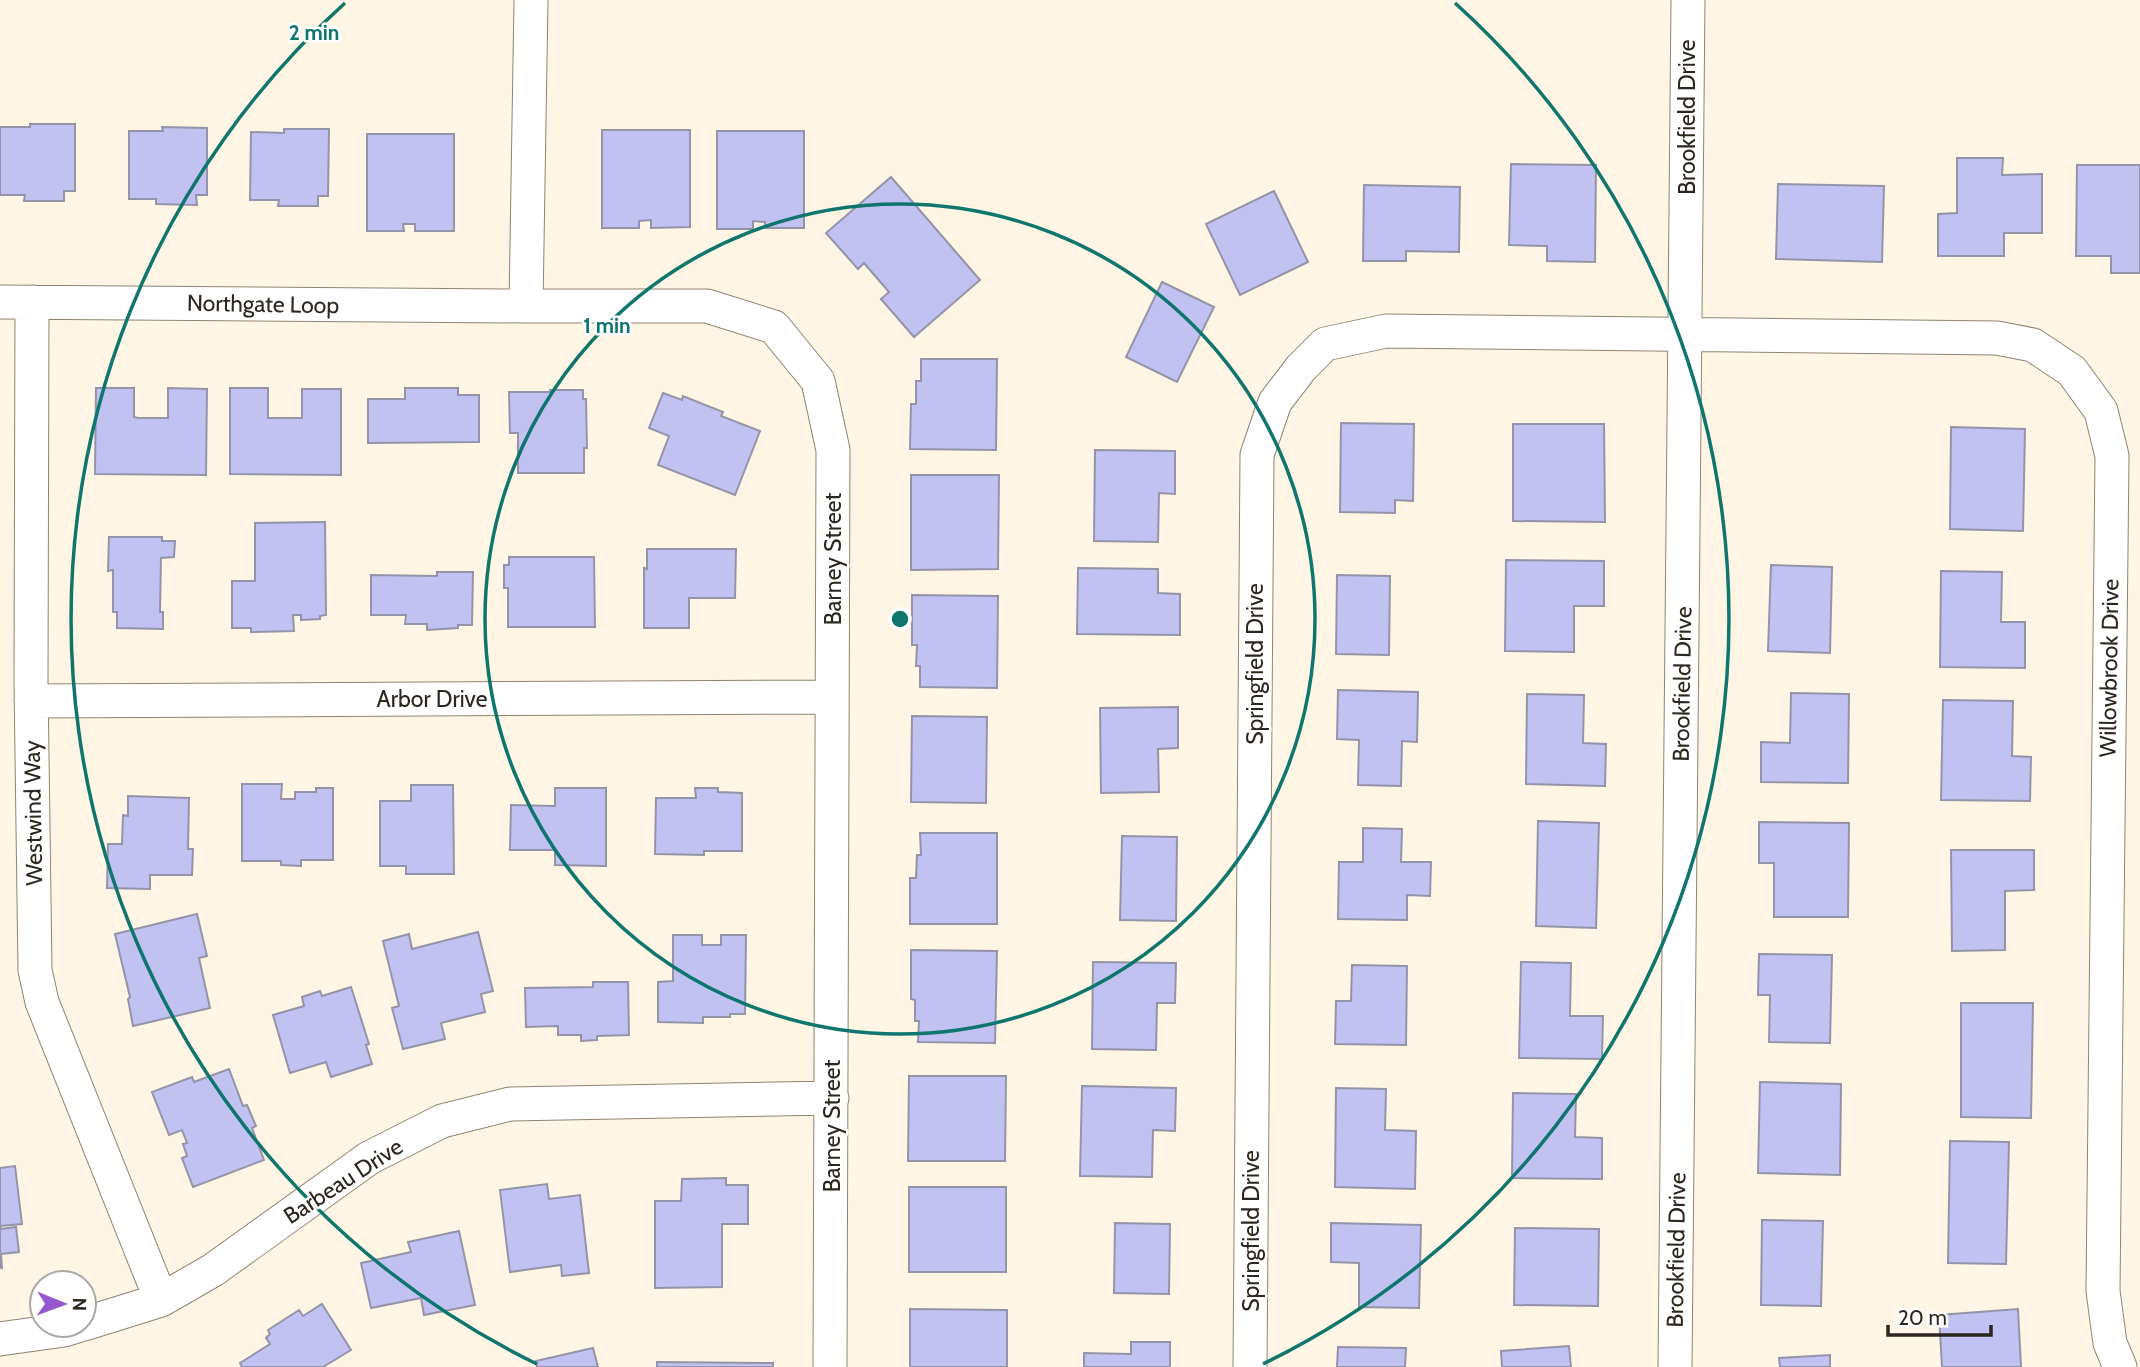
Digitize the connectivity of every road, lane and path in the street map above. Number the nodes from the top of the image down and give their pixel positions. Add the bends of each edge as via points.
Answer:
1 (531, 0) edge
2 (1688, 0) edge
3 (16, 302) edge
4 (526, 306) junction
5 (1686, 334) junction
6 (832, 697) junction
7 (31, 701) junction
8 (832, 1098) junction
9 (161, 1300) junction
10 (98, 1319) edge
11 (28, 1335) edge
12 (0, 1339) edge
13 (830, 1367) edge
14 (1250, 1367) edge
15 (1675, 1367) edge
16 (2120, 1367) edge

1 - 4 street
2 - 5 street, Brookfield Drive
3 - 4 street, Northgate Loop
3 - 7 street, Westwind Way
4 - 6 street, Barney Street via 707,306 774,327 818,381 832,450
5 - 14 street, Springfield Drive via 1386,331 1325,344 1275,402 1257,454
5 - 15 street, Brookfield Drive
5 - 16 street, Willowbrook Drive via 1997,338 2033,345 2072,371 2101,411 2112,456 2103,1291 2110,1343
6 - 7 street, Arbor Drive
6 - 8 street, Barney Street
7 - 9 street, Westwind Way via 35,966 40,993
8 - 9 street, Barbeau Drive via 510,1104 442,1121 369,1158 213,1270
8 - 13 street, Barney Street
9 - 10 street, Barbeau Drive
11 - 12 street, Barbeau Drive

